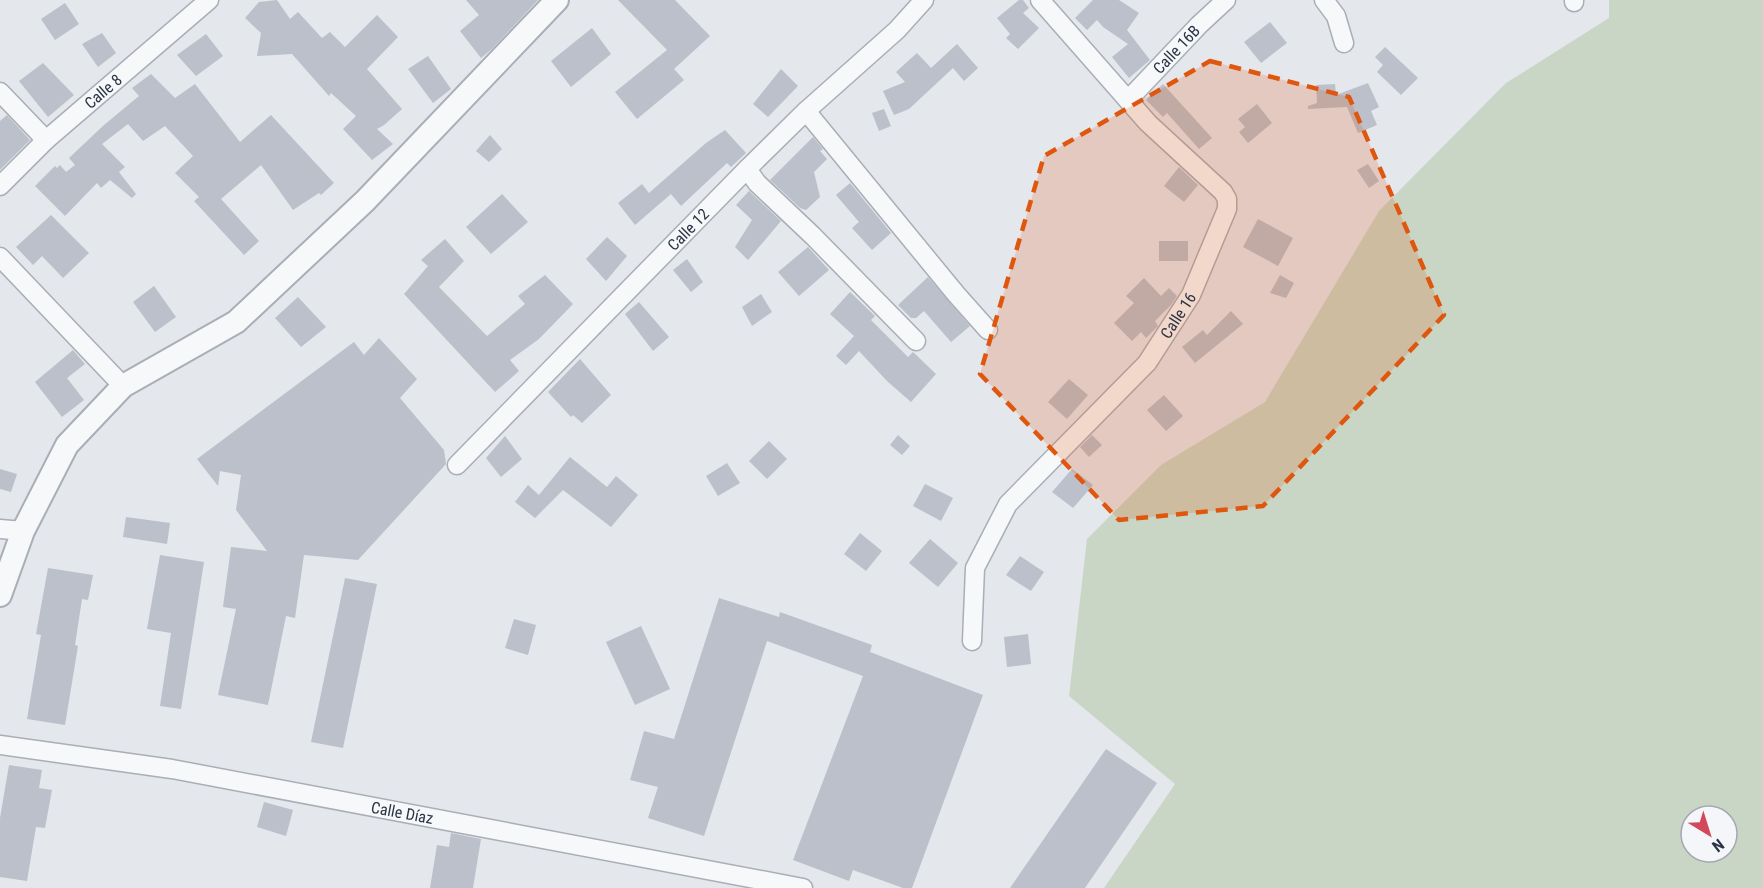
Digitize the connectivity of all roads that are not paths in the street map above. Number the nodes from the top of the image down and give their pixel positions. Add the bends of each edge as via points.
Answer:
1 (209, 0) edge
2 (557, 0) edge
3 (924, 0) edge
4 (1040, 0) edge
5 (1226, 0) edge
6 (1324, 0) edge
7 (1344, 43) dead end
8 (0, 92) edge
9 (1128, 100) junction
10 (806, 111) junction
11 (46, 140) junction
12 (747, 169) junction
13 (0, 186) edge
14 (0, 256) edge
15 (988, 330) dead end
16 (916, 342) dead end
17 (123, 386) junction
18 (457, 465) dead end
19 (0, 529) edge
20 (23, 531) junction
21 (0, 595) edge
22 (972, 641) dead end
23 (0, 745) edge
24 (803, 888) edge

1 - 11 street, Calle 8
2 - 17 street via 365,201 236,322
3 - 10 street, Calle 12 via 897,30
4 - 9 street, Calle 16
5 - 9 street, Calle 16B
6 - 7 street via 1336,16
8 - 11 street
9 - 22 street, Calle 16 via 1223,192 1227,209 1191,295 1147,363 1008,504 975,568
10 - 12 street, Calle 12
10 - 15 street
11 - 13 street, Calle 8
12 - 16 street
12 - 18 street, Calle 12
14 - 17 street
17 - 20 street via 68,445
19 - 20 street
20 - 21 street
23 - 24 street, Calle Díaz via 172,769

